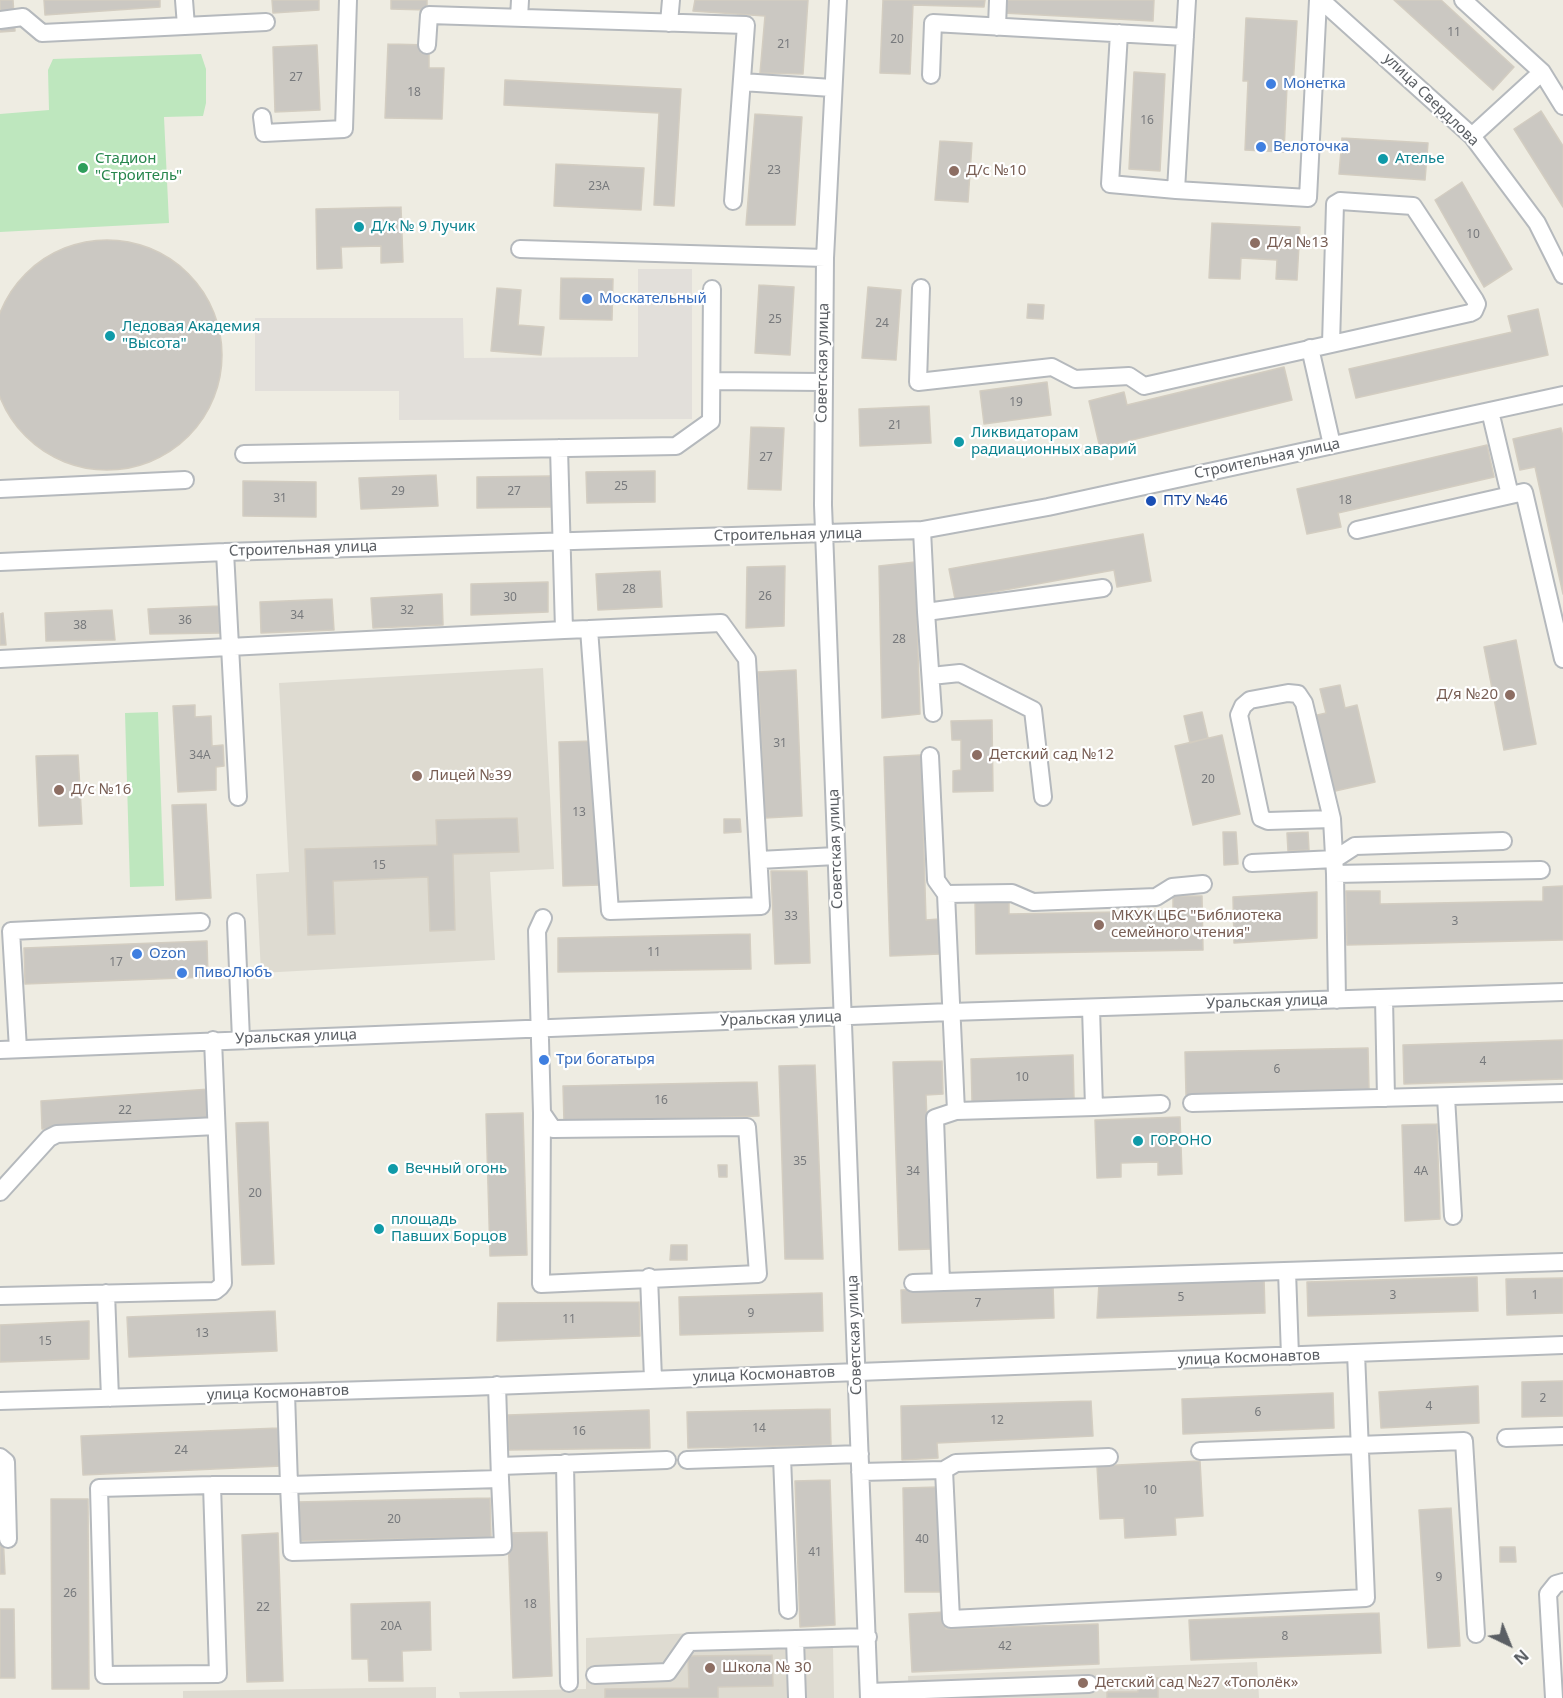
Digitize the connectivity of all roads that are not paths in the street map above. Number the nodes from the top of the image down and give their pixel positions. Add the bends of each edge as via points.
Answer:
1 (184, 0) edge
2 (348, 0) edge
3 (520, 0) edge
4 (671, 0) edge
5 (838, 0) edge
6 (998, 0) edge
7 (1187, 0) edge
8 (1319, 0) edge
9 (1463, 0) edge
10 (519, 18) junction
11 (0, 20) edge
12 (266, 22) dead end
13 (669, 23) junction
14 (186, 26) junction
15 (997, 27) junction
16 (1119, 33) junction
17 (1185, 37) junction
18 (427, 45) dead end
19 (1542, 72) junction
20 (931, 75) dead end
21 (742, 82) junction
22 (832, 88) junction
23 (1563, 106) edge
24 (262, 117) dead end
25 (1472, 136) junction
26 (1176, 190) junction
27 (733, 201) dead end
28 (520, 249) dead end
29 (825, 258) junction
30 (1563, 275) edge
31 (921, 288) dead end
32 (712, 289) dead end
33 (1331, 344) junction
34 (1310, 348) junction
35 (712, 381) junction
36 (822, 382) junction
37 (1563, 395) edge
38 (1490, 411) junction
39 (1332, 445) junction
40 (559, 448) junction
41 (244, 454) dead end
42 (185, 480) dead end
43 (0, 489) edge
44 (1510, 495) junction
45 (922, 530) junction
46 (1357, 530) dead end
47 (824, 535) junction
48 (562, 541) junction
49 (225, 552) junction
50 (0, 562) edge
51 (1103, 588) dead end
52 (926, 612) junction
53 (589, 628) junction
54 (564, 630) junction
55 (230, 646) junction
56 (0, 659) edge
57 (1563, 659) edge
58 (931, 675) junction
59 (933, 713) dead end
60 (930, 756) dead end
61 (238, 797) dead end
62 (1043, 797) dead end
63 (1332, 819) junction
64 (1503, 841) dead end
65 (836, 856) junction
66 (759, 860) junction
67 (1252, 863) dead end
68 (1335, 866) junction
69 (1541, 870) dead end
70 (1203, 884) dead end
71 (946, 894) junction
72 (543, 918) dead end
73 (201, 922) dead end
74 (236, 922) dead end
75 (6, 927) edge
76 (1563, 992) edge
77 (1384, 998) junction
78 (1338, 1000) junction
79 (1091, 1008) junction
80 (951, 1012) junction
81 (843, 1016) junction
82 (539, 1028) junction
83 (241, 1039) junction
84 (213, 1040) junction
85 (18, 1049) junction
86 (0, 1050) edge
87 (1563, 1093) edge
88 (1446, 1097) junction
89 (1386, 1098) junction
90 (1192, 1103) dead end
91 (1161, 1104) dead end
92 (1094, 1107) junction
93 (956, 1111) junction
94 (542, 1113) junction
95 (216, 1126) junction
96 (0, 1192) edge
97 (1454, 1216) dead end
98 (1563, 1262) edge
99 (1287, 1271) junction
100 (650, 1277) junction
101 (941, 1282) junction
102 (913, 1283) dead end
103 (106, 1293) junction
104 (0, 1296) edge
105 (1563, 1345) edge
106 (1356, 1353) junction
107 (1290, 1356) junction
108 (856, 1371) junction
109 (652, 1379) junction
110 (497, 1385) junction
111 (286, 1393) junction
112 (110, 1398) junction
113 (0, 1401) edge
114 (1563, 1436) edge
115 (1506, 1438) dead end
116 (1359, 1445) junction
117 (1200, 1451) dead end
118 (860, 1454) junction
119 (0, 1456) edge
120 (782, 1457) junction
121 (1109, 1457) dead end
122 (667, 1460) dead end
123 (687, 1460) dead end
124 (565, 1463) junction
125 (944, 1470) junction
126 (500, 1472) junction
127 (860, 1472) junction
128 (212, 1485) junction
129 (289, 1485) junction
130 (8, 1539) dead end
131 (1563, 1582) edge
132 (788, 1610) dead end
133 (1476, 1634) dead end
134 (867, 1637) junction
135 (795, 1639) junction
136 (596, 1675) dead end
137 (570, 1683) dead end
138 (1089, 1684) dead end
139 (869, 1695) edge
140 (797, 1698) edge
141 (1554, 1698) edge

1 - 14 street
2 - 24 street via 344,129 264,133
3 - 10 street
4 - 13 street
5 - 22 street, Советская улица
6 - 15 street
7 - 17 street
8 - 25 street, улица Свердлова
8 - 26 street via 1308,198
9 - 19 street
10 - 13 street
10 - 18 street via 429,15
11 - 14 street via 24,17 42,33
12 - 14 street
13 - 21 street via 746,25
15 - 16 street
15 - 20 street via 933,23
16 - 17 street
16 - 26 street via 1110,184
17 - 26 street
19 - 23 street
19 - 25 street
21 - 22 street
21 - 27 street
22 - 29 street, Советская улица
25 - 30 street, улица Свердлова via 1537,223
28 - 29 street
29 - 36 street, Советская улица
31 - 34 street via 918,382 1052,367 1075,379 1129,376 1144,386
32 - 35 street
33 - 33 street via 1335,204 1340,201 1413,206 1475,300 1476,308 1470,313
33 - 34 street
34 - 39 street
35 - 36 street
35 - 40 street via 711,421 676,446
36 - 47 street, Советская улица
37 - 38 street, Строительная улица
38 - 39 street, Строительная улица
38 - 44 street
39 - 45 street, Строительная улица via 1048,507
40 - 41 street
40 - 48 street
42 - 43 street
44 - 46 street
44 - 57 street via 1524,492
45 - 47 street, Строительная улица
45 - 52 street
47 - 48 street, Строительная улица
47 - 65 street, Советская улица
48 - 49 street, Строительная улица
48 - 54 street
49 - 50 street, Строительная улица
49 - 55 street
51 - 52 street
52 - 58 street
53 - 54 street
53 - 66 street via 721,622 747,659
53 - 66 street via 610,910 761,906
54 - 55 street
55 - 56 street
55 - 61 street
58 - 59 street
58 - 62 street via 960,673 1033,710
60 - 71 street via 936,880
63 - 63 street via 1304,703 1298,694 1260,698 1242,706 1239,715 1261,818
63 - 68 street
64 - 68 street via 1355,846
65 - 66 street
65 - 81 street, Советская улица
67 - 68 street
68 - 69 street
68 - 78 street
70 - 71 street via 1172,887 1156,897 1033,902 1012,893
71 - 80 street
72 - 82 street via 537,931
73 - 75 street
74 - 83 street
75 - 85 street
76 - 77 street, Уральская улица
77 - 78 street, Уральская улица
77 - 89 street
78 - 79 street, Уральская улица
79 - 80 street, Уральская улица
79 - 92 street
80 - 81 street, Уральская улица
80 - 93 street
81 - 82 street, Уральская улица
81 - 108 street, Советская улица
82 - 83 street, Уральская улица
82 - 94 street
83 - 84 street, Уральская улица
84 - 85 street, Уральская улица
84 - 95 street
85 - 86 street, Уральская улица
87 - 88 street
88 - 89 street
88 - 97 street
89 - 90 street
91 - 92 street
92 - 93 street
93 - 101 street via 935,1118
94 - 100 street via 541,1284
94 - 100 street via 553,1129 747,1127 758,1274
95 - 96 street via 57,1134
95 - 103 street via 223,1283 215,1291
98 - 99 street
99 - 101 street
99 - 107 street
100 - 109 street
101 - 102 street
103 - 104 street
103 - 112 street
105 - 106 street, улица Космонавтов
106 - 107 street, улица Космонавтов
106 - 116 street
107 - 108 street, улица Космонавтов
108 - 109 street, улица Космонавтов
108 - 118 street, Советская улица
109 - 110 street, улица Космонавтов
110 - 111 street, улица Космонавтов
110 - 126 street
111 - 112 street, улица Космонавтов
111 - 129 street
112 - 113 street, улица Космонавтов
114 - 115 street
116 - 117 street
116 - 125 street via 1366,1598 951,1619
116 - 133 street via 1464,1441
118 - 120 street
118 - 127 street, Советская улица
119 - 130 street via 6,1462
120 - 123 street
120 - 132 street
121 - 125 street via 956,1463
122 - 124 street
124 - 126 street
124 - 137 street
125 - 127 street
126 - 129 street
126 - 129 street via 503,1546 291,1552
127 - 134 street, Советская улица
128 - 128 street via 99,1488 104,1675 218,1674
128 - 129 street
131 - 141 street via 1548,1593
134 - 135 street
134 - 139 street, Советская улица
135 - 136 street via 689,1642 668,1671
135 - 140 street
138 - 139 street

